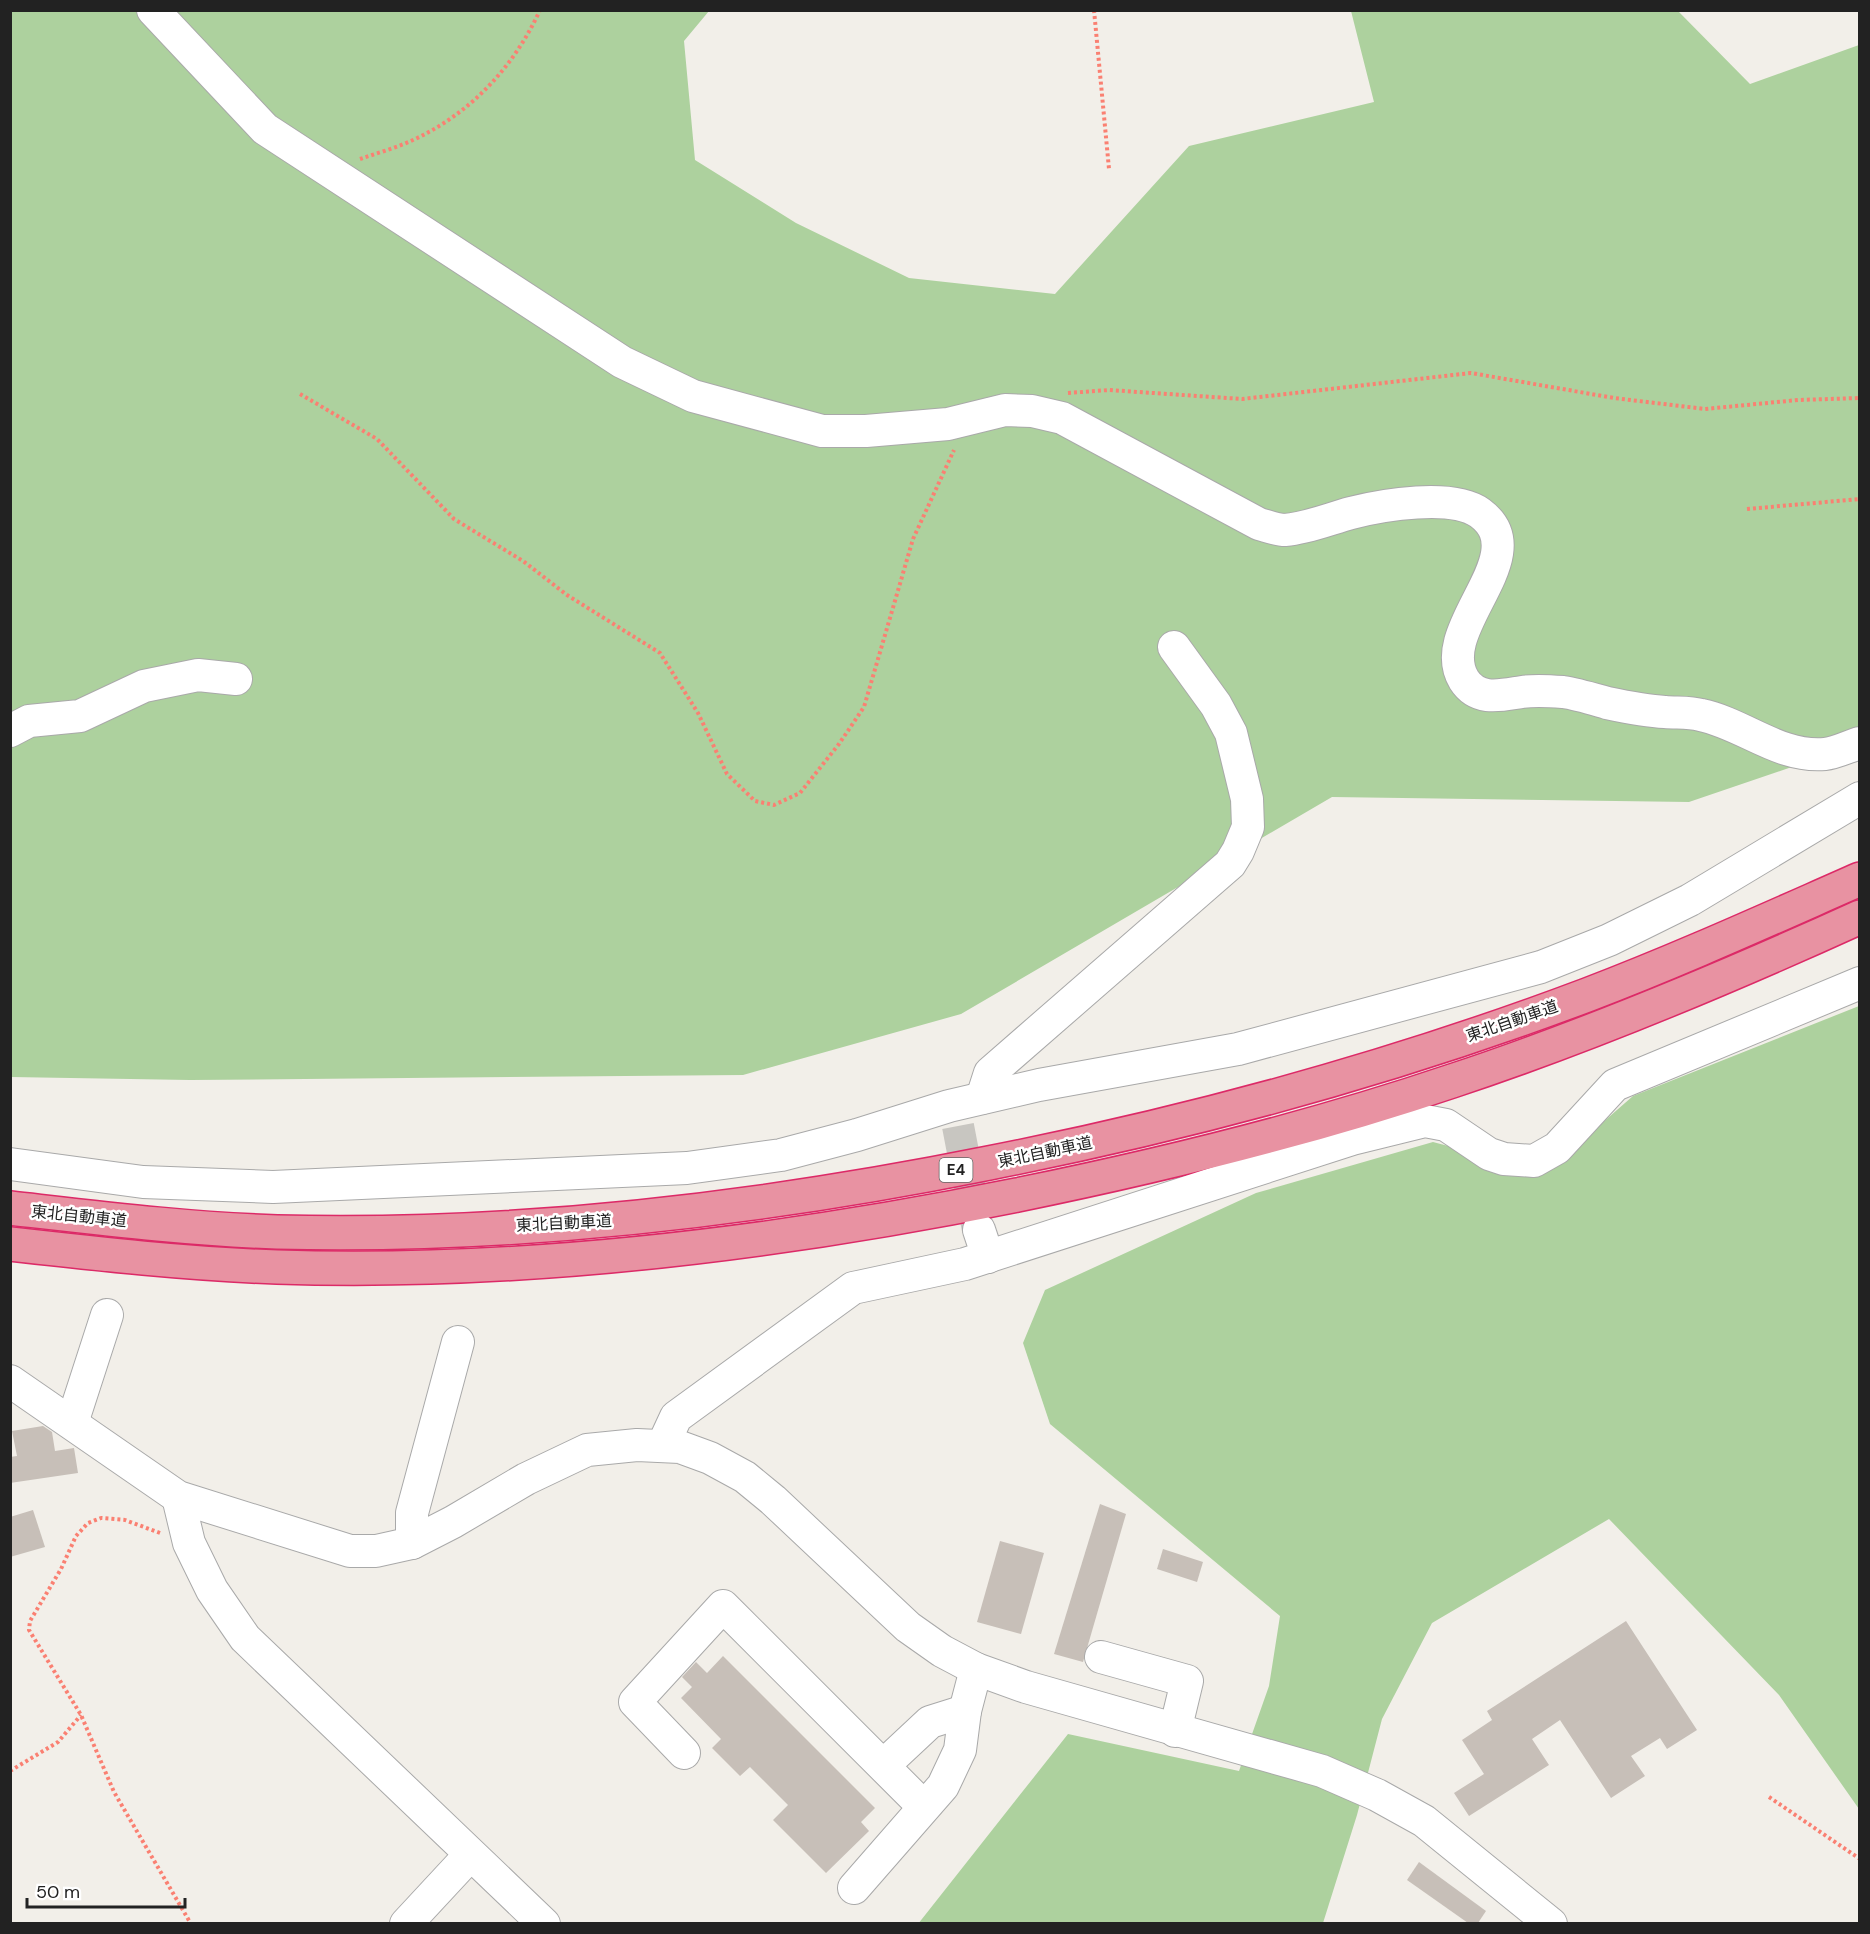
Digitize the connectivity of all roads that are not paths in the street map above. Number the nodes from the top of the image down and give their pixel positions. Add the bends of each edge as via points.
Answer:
1 (153, 10) edge
2 (1174, 647) dead end
3 (236, 679) dead end
4 (10, 731) edge
5 (1860, 743) edge
6 (1860, 798) edge
7 (1860, 879) edge
8 (1860, 917) edge
9 (1860, 983) edge
10 (965, 1110) junction
11 (10, 1164) edge
12 (10, 1208) edge
13 (10, 1244) edge
14 (107, 1315) dead end
15 (458, 1342) dead end
16 (10, 1381) edge
17 (72, 1423) junction
18 (663, 1445) junction
19 (178, 1497) junction
20 (412, 1543) junction
21 (1101, 1657) dead end
22 (976, 1669) junction
23 (965, 1711) junction
24 (1175, 1731) junction
25 (684, 1753) dead end
26 (884, 1765) junction
27 (924, 1808) junction
28 (470, 1855) junction
29 (854, 1888) dead end
30 (406, 1923) edge
31 (544, 1923) edge
32 (1551, 1923) edge

1 - 5 street via 265,129 622,362 693,396 822,431 948,424 1005,410 1032,411 1062,418 1258,524 1282,530 1382,506 1438,502 1464,506 1479,512 1492,525 1497,557 1458,650 1464,680 1476,692 1496,697 1524,691 1563,692 1629,708 1700,714 1799,754 1827,754
2 - 10 street via 1231,733 1247,799 1248,827 1238,851 1230,864 990,1073
3 - 4 street via 198,675 144,686 80,716 29,721
6 - 10 street via 1690,900 1609,940 1541,967 1238,1049 1039,1085
7 - 12 highway, 東北自動車道 / E4 via 1588,995 1432,1049 1257,1102 1088,1143 923,1176 668,1216 416,1231 277,1232 150,1224
8 - 13 highway, E4 via 1599,1029 1450,1082 1247,1141 1100,1178 929,1212 656,1252 412,1267 196,1263
9 - 18 street via 1615,1085 1557,1148 1534,1161 1489,1154 1446,1125 1425,1121 983,1244 854,1288 676,1417
10 - 11 street via 781,1155 687,1168 273,1187 143,1182
14 - 17 street
15 - 20 street via 412,1513
16 - 17 street
17 - 19 street
18 - 20 street via 587,1450 526,1479
18 - 22 street via 710,1458 745,1477 908,1627
19 - 20 street via 350,1551 376,1551
19 - 28 street via 189,1543 212,1590 245,1638
21 - 24 street via 1187,1681
22 - 23 street
22 - 24 street
23 - 26 street via 930,1722
23 - 27 street via 960,1750 943,1786
24 - 32 street via 1322,1771 1377,1795 1424,1821
25 - 26 street via 635,1702 723,1606
26 - 27 street
27 - 29 street
28 - 30 street
28 - 31 street

